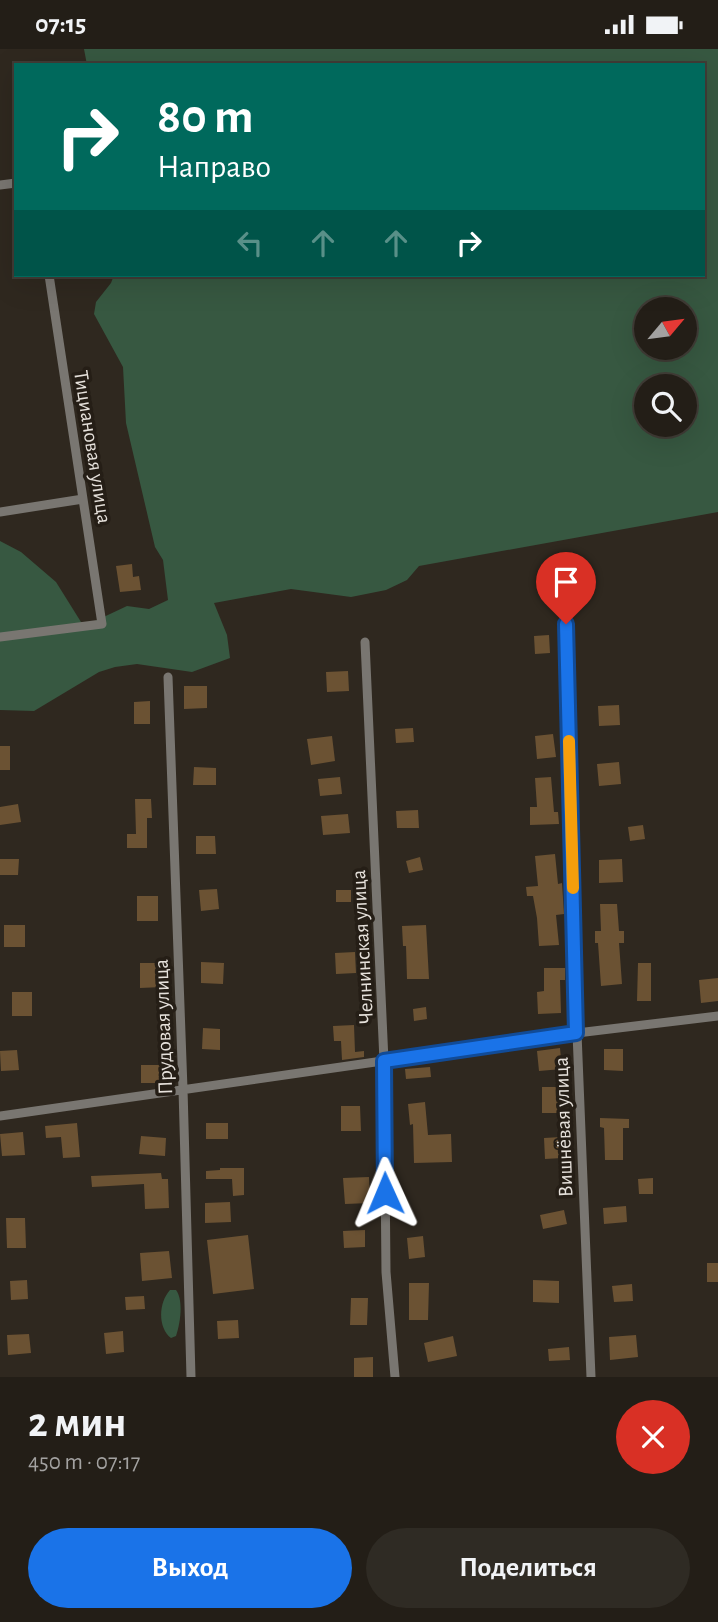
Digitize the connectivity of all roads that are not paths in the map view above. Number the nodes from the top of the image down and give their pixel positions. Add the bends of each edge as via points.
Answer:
1 (49, 277) edge
2 (83, 499) junction
3 (0, 512) edge
4 (566, 624) dead end
5 (0, 638) edge
6 (365, 642) dead end
7 (168, 677) dead end
8 (718, 1016) edge
9 (576, 1033) junction
10 (384, 1061) junction
11 (183, 1089) junction
12 (0, 1115) edge
13 (191, 1377) edge
14 (395, 1377) edge
15 (591, 1377) edge

1 - 2 street, Тициановая улица
2 - 3 street
2 - 5 street, Тициановая улица via 102,624
4 - 9 street, Вишнёвая улица
6 - 10 street, Челнинская улица
7 - 11 street, Прудовая улица
8 - 9 street
9 - 10 street
9 - 15 street, Вишнёвая улица
10 - 11 street
10 - 14 street, Челнинская улица via 386,1272
11 - 12 street
11 - 13 street, Прудовая улица

